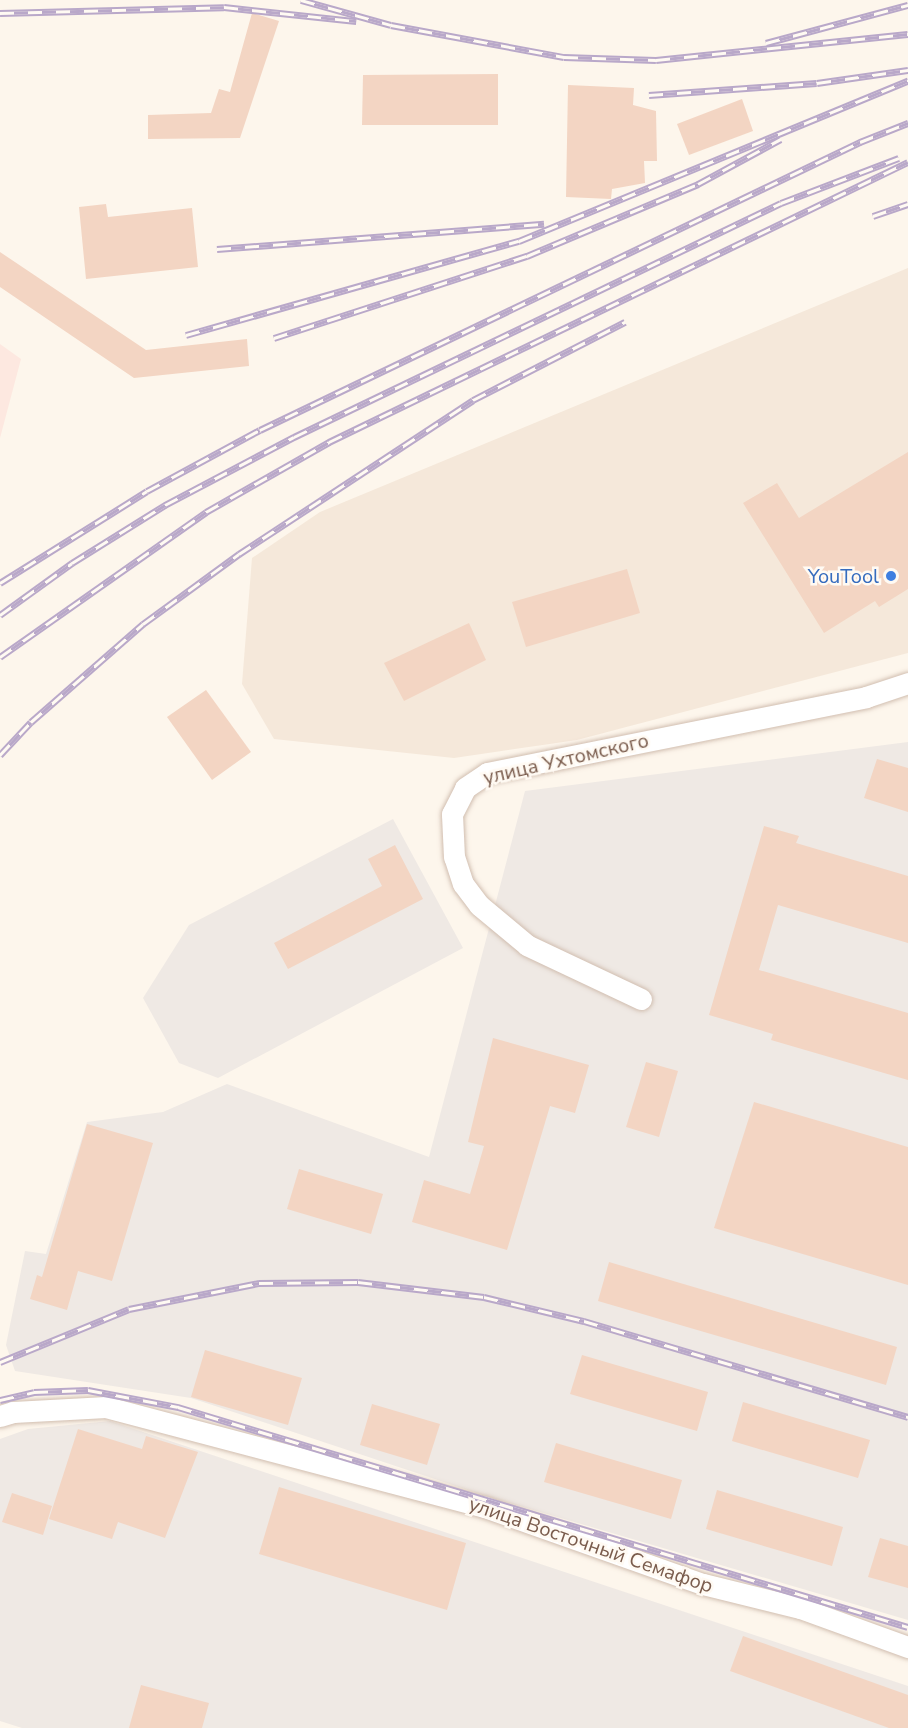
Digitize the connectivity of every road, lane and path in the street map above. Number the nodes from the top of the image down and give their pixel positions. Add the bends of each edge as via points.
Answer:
1 (908, 683) edge
2 (641, 999) dead end
3 (0, 1416) edge
4 (908, 1647) edge

1 - 2 street, улица Ухтомского via 867,697 487,773 465,788 452,814 454,857 464,884 479,905 527,945
3 - 4 street, улица Восточный Семафор via 106,1407 485,1507 703,1584 800,1608

